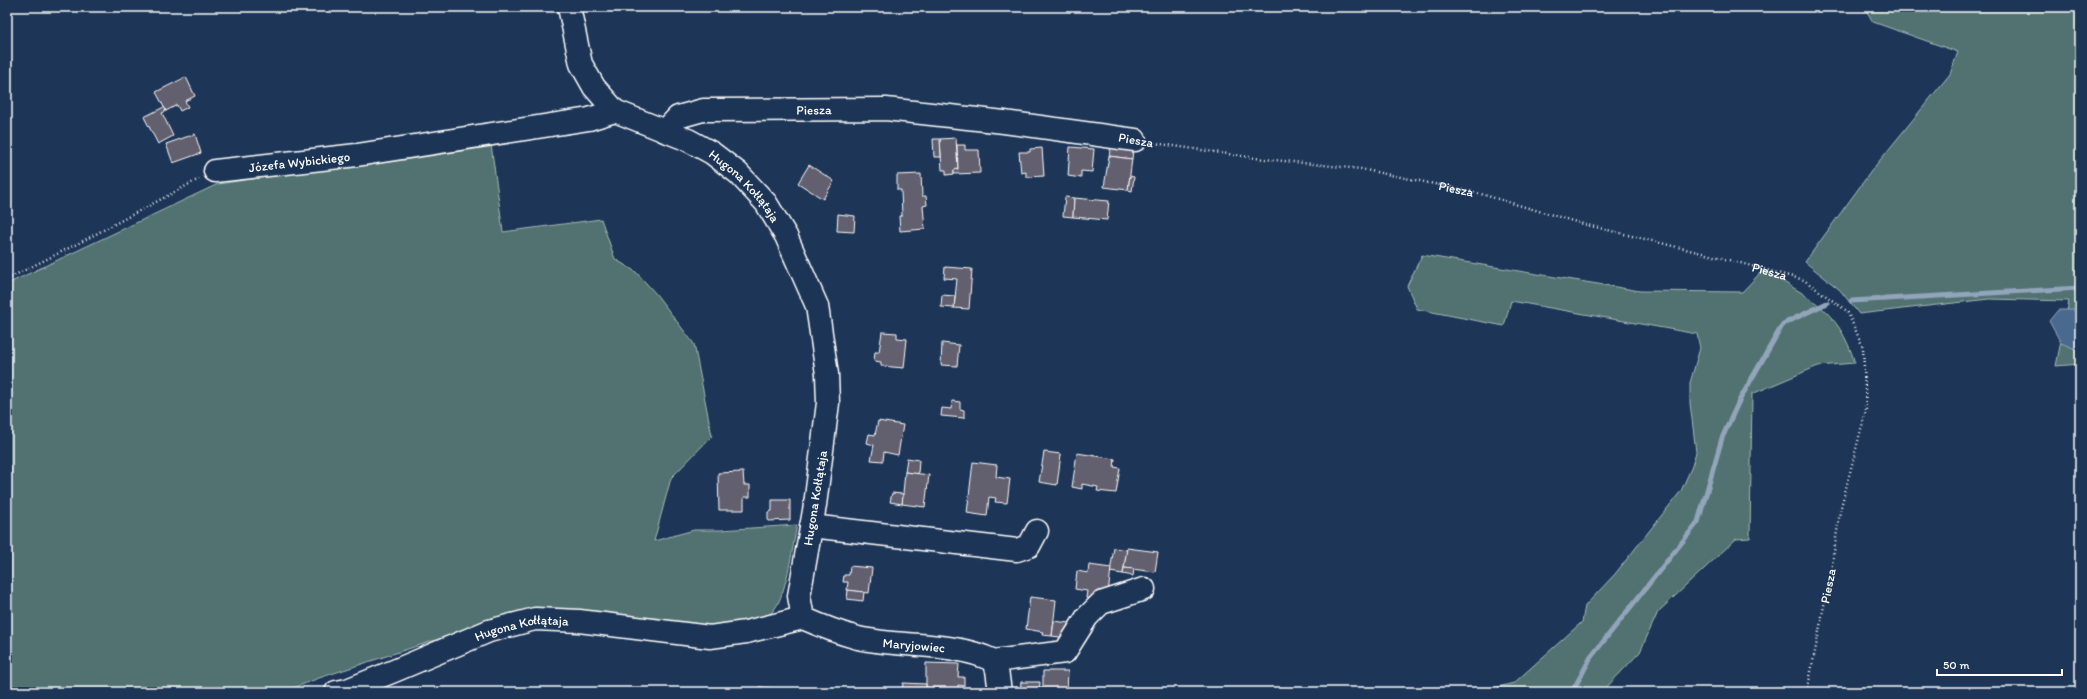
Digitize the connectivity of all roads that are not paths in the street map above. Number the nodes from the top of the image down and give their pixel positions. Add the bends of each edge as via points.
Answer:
1 (569, 7) edge
2 (615, 111) junction
3 (665, 131) junction
4 (1135, 140) road end
5 (215, 171) road end
6 (811, 526) junction
7 (1037, 532) dead end
8 (1144, 589) dead end
9 (803, 618) junction
10 (994, 661) junction
11 (336, 692) edge
12 (1000, 692) edge

1 - 2 street, Hugona Kołłątaja via 581,64 594,87
2 - 3 street, Hugona Kołłątaja
2 - 5 street, Józefa Wybickiego via 589,120 357,155
3 - 4 street, Piesza via 678,117 703,110 886,109
3 - 6 street, Hugona Kołłątaja via 712,153 738,173 766,203 786,236 818,306 828,403
6 - 7 street via 1017,550 1030,546
6 - 9 street, Hugona Kołłątaja via 799,596
8 - 10 street via 1102,603 1087,617 1065,652
9 - 10 street, Maryjowiec via 858,638 933,647 982,656
9 - 11 street, Hugona Kołłątaja via 746,632 710,637 579,621 535,619 489,631 388,674
10 - 12 street

